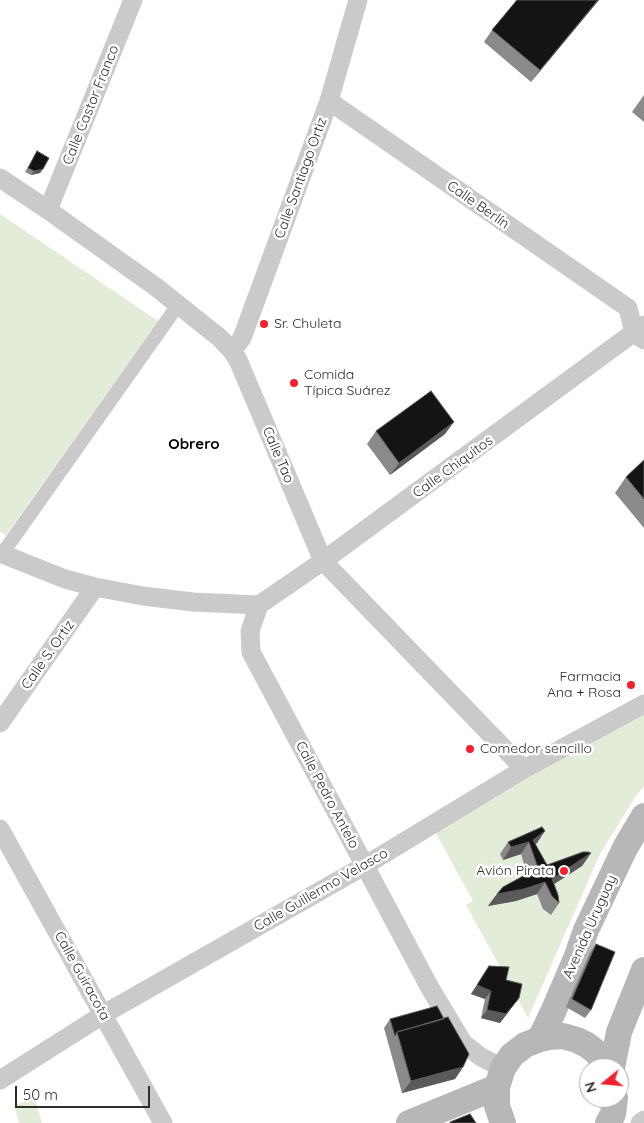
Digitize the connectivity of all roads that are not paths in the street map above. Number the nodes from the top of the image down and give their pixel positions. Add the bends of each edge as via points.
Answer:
1 (133, 0) edge
2 (358, 0) edge
3 (329, 101) junction
4 (0, 178) edge
5 (48, 210) junction
6 (178, 305) junction
7 (636, 312) edge
8 (641, 333) edge
9 (232, 351) junction
10 (1, 554) edge
11 (323, 561) junction
12 (95, 587) junction
13 (259, 605) junction
14 (644, 704) edge
15 (0, 722) edge
16 (524, 769) junction
17 (644, 816) edge
18 (0, 829) edge
19 (364, 866) junction
20 (644, 970) edge
21 (104, 1014) junction
22 (540, 1039) junction
23 (600, 1058) edge
24 (614, 1058) edge
25 (500, 1078) junction
26 (0, 1080) edge
27 (614, 1108) edge
28 (644, 1120) edge
29 (163, 1123) edge
30 (409, 1123) edge
31 (503, 1123) edge
32 (608, 1123) edge
33 (640, 1123) edge

1 - 5 street, Calle Castor Franco
2 - 3 street, Calle Santiago Ortiz
3 - 7 street, Calle Berlín
3 - 9 street, Calle Santiago Ortiz via 242,338
4 - 5 street, Calle Tao
5 - 6 street, Calle Tao
6 - 9 street, Calle Tao
6 - 10 street
7 - 8 street, Calle Berlín
8 - 11 street, Calle Chiquitos
9 - 11 street, Calle Tao
10 - 12 street
11 - 13 street, Calle Chiquitos
11 - 16 street, Calle Tao
12 - 13 street via 193,602
12 - 15 street, Calle S. Ortiz
13 - 19 street, Calle Pedro Antelo via 250,631 252,652
14 - 16 street, Calle Guillermo Velasco
16 - 19 street, Calle Guillermo Velasco
17 - 22 main road, Avenida Uruguay via 586,930
18 - 21 street, Calle Guiracota
19 - 21 street, Calle Guillermo Velasco
19 - 25 street, Calle Pedro Antelo via 463,1043
20 - 24 main road via 618,1032
21 - 26 street, Calle Guillermo Velasco
21 - 29 street, Calle Guiracota
22 - 23 main road via 563,1036 577,1040
22 - 25 main road via 512,1055
25 - 30 main road
25 - 31 main road via 497,1106
27 - 32 main road
28 - 33 street

